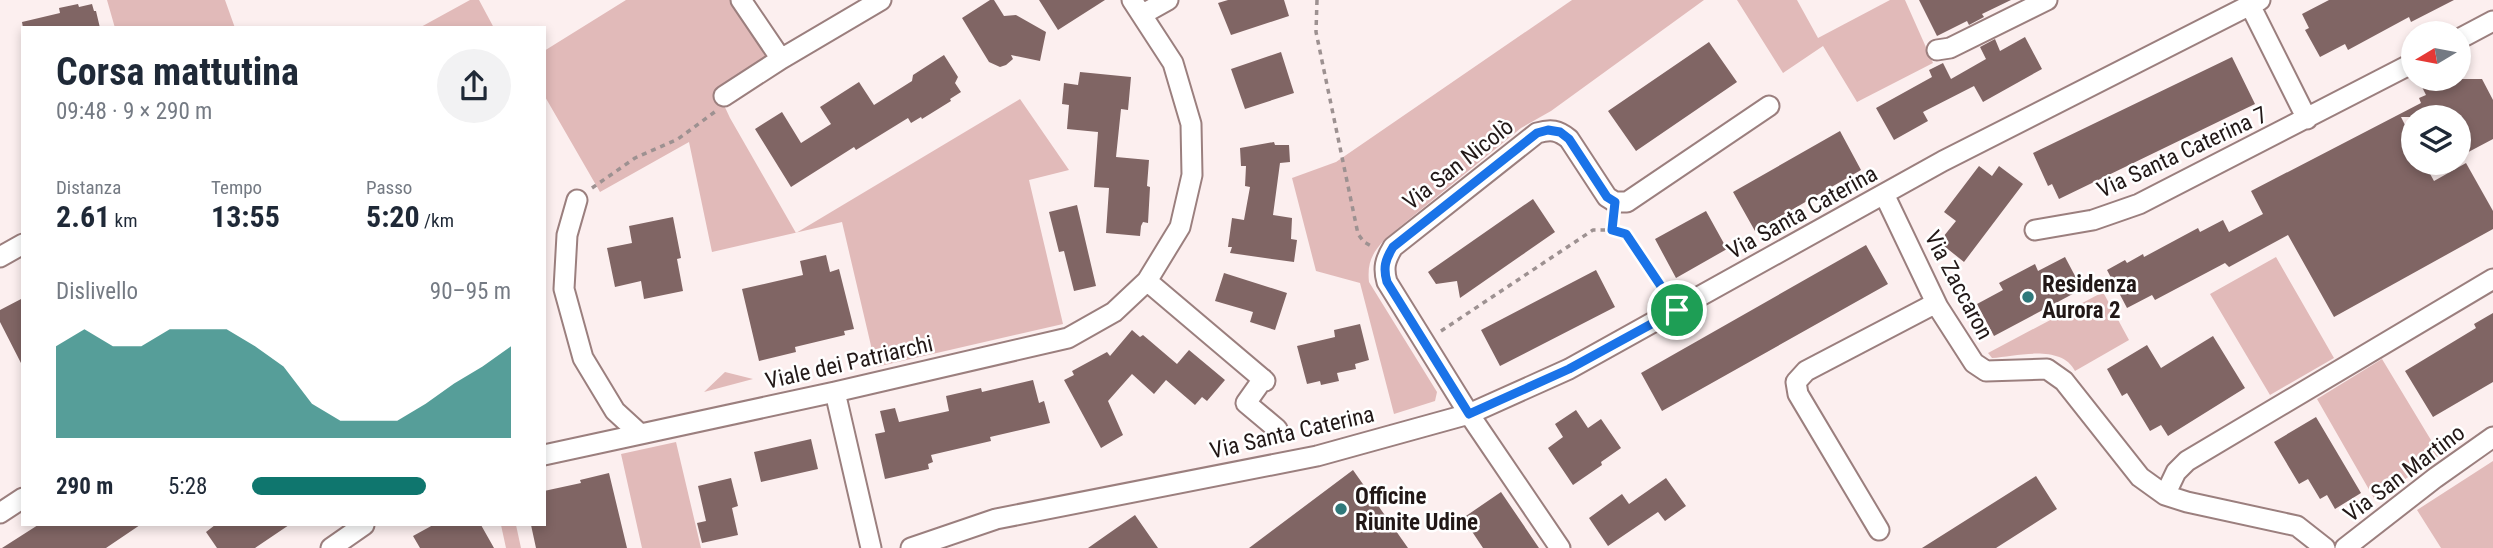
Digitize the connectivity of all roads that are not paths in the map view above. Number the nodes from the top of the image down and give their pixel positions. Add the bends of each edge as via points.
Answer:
1 (741, 0) edge
2 (881, 0) edge
3 (1168, 0) edge
4 (2047, 0) edge
5 (2255, 3) edge
6 (1138, 7) edge
7 (2493, 21) edge
8 (2471, 33) edge
9 (1937, 50) dead end
10 (781, 59) junction
11 (2401, 69) edge
12 (724, 96) road end
13 (1769, 106) dead end
14 (2307, 119) junction
15 (1884, 194) junction
16 (577, 200) road end
17 (2035, 230) dead end
18 (21, 245) edge
19 (0, 257) edge
20 (2493, 279) edge
21 (1147, 281) junction
22 (1936, 303) junction
23 (835, 392) junction
24 (1469, 414) junction
25 (1277, 429) dead end
26 (639, 433) junction
27 (2493, 437) edge
28 (546, 455) edge
29 (2165, 495) junction
30 (21, 499) edge
31 (0, 513) edge
32 (364, 526) edge
33 (1879, 530) dead end
34 (331, 548) edge
35 (871, 548) edge
36 (911, 548) edge
37 (1560, 548) edge
38 (2325, 548) edge
39 (2345, 548) edge

1 - 10 street
2 - 10 street
3 - 6 street, Viale dei Patriarchi
4 - 9 street
5 - 14 street, Via Santa Caterina 7
5 - 15 street, Via Santa Caterina
6 - 21 street, Viale dei Patriarchi via 1173,63 1191,124 1192,175 1180,227
7 - 8 street
10 - 12 street
11 - 14 street, Via Santa Caterina 7
13 - 24 street, Via San Nicolò via 1627,202 1607,197 1560,132 1537,133 1393,247 1386,258 1387,282
14 - 17 street, Via Santa Caterina 7 via 2123,211
15 - 22 street, Via Zaccaron
15 - 24 street, Via Santa Caterina via 1569,369
16 - 26 street via 567,235 564,289 570,312 583,358 615,411
18 - 19 street
20 - 29 street via 2187,461
21 - 23 street, Viale dei Patriarchi via 1114,312 1068,338
21 - 25 street via 1264,380 1246,403
22 - 29 street, Via Zaccaron via 1974,363 1986,371 2047,369 2064,381 2140,477
22 - 33 street via 1806,371 1796,382 1798,394
23 - 26 street, Viale dei Patriarchi
23 - 35 street
24 - 36 street, Via Santa Caterina via 1317,456 996,519
24 - 37 street
26 - 28 street, Viale dei Patriarchi
27 - 39 street, Via San Martino
29 - 38 street, Via Zaccaron via 2297,526
30 - 31 street
32 - 34 street

